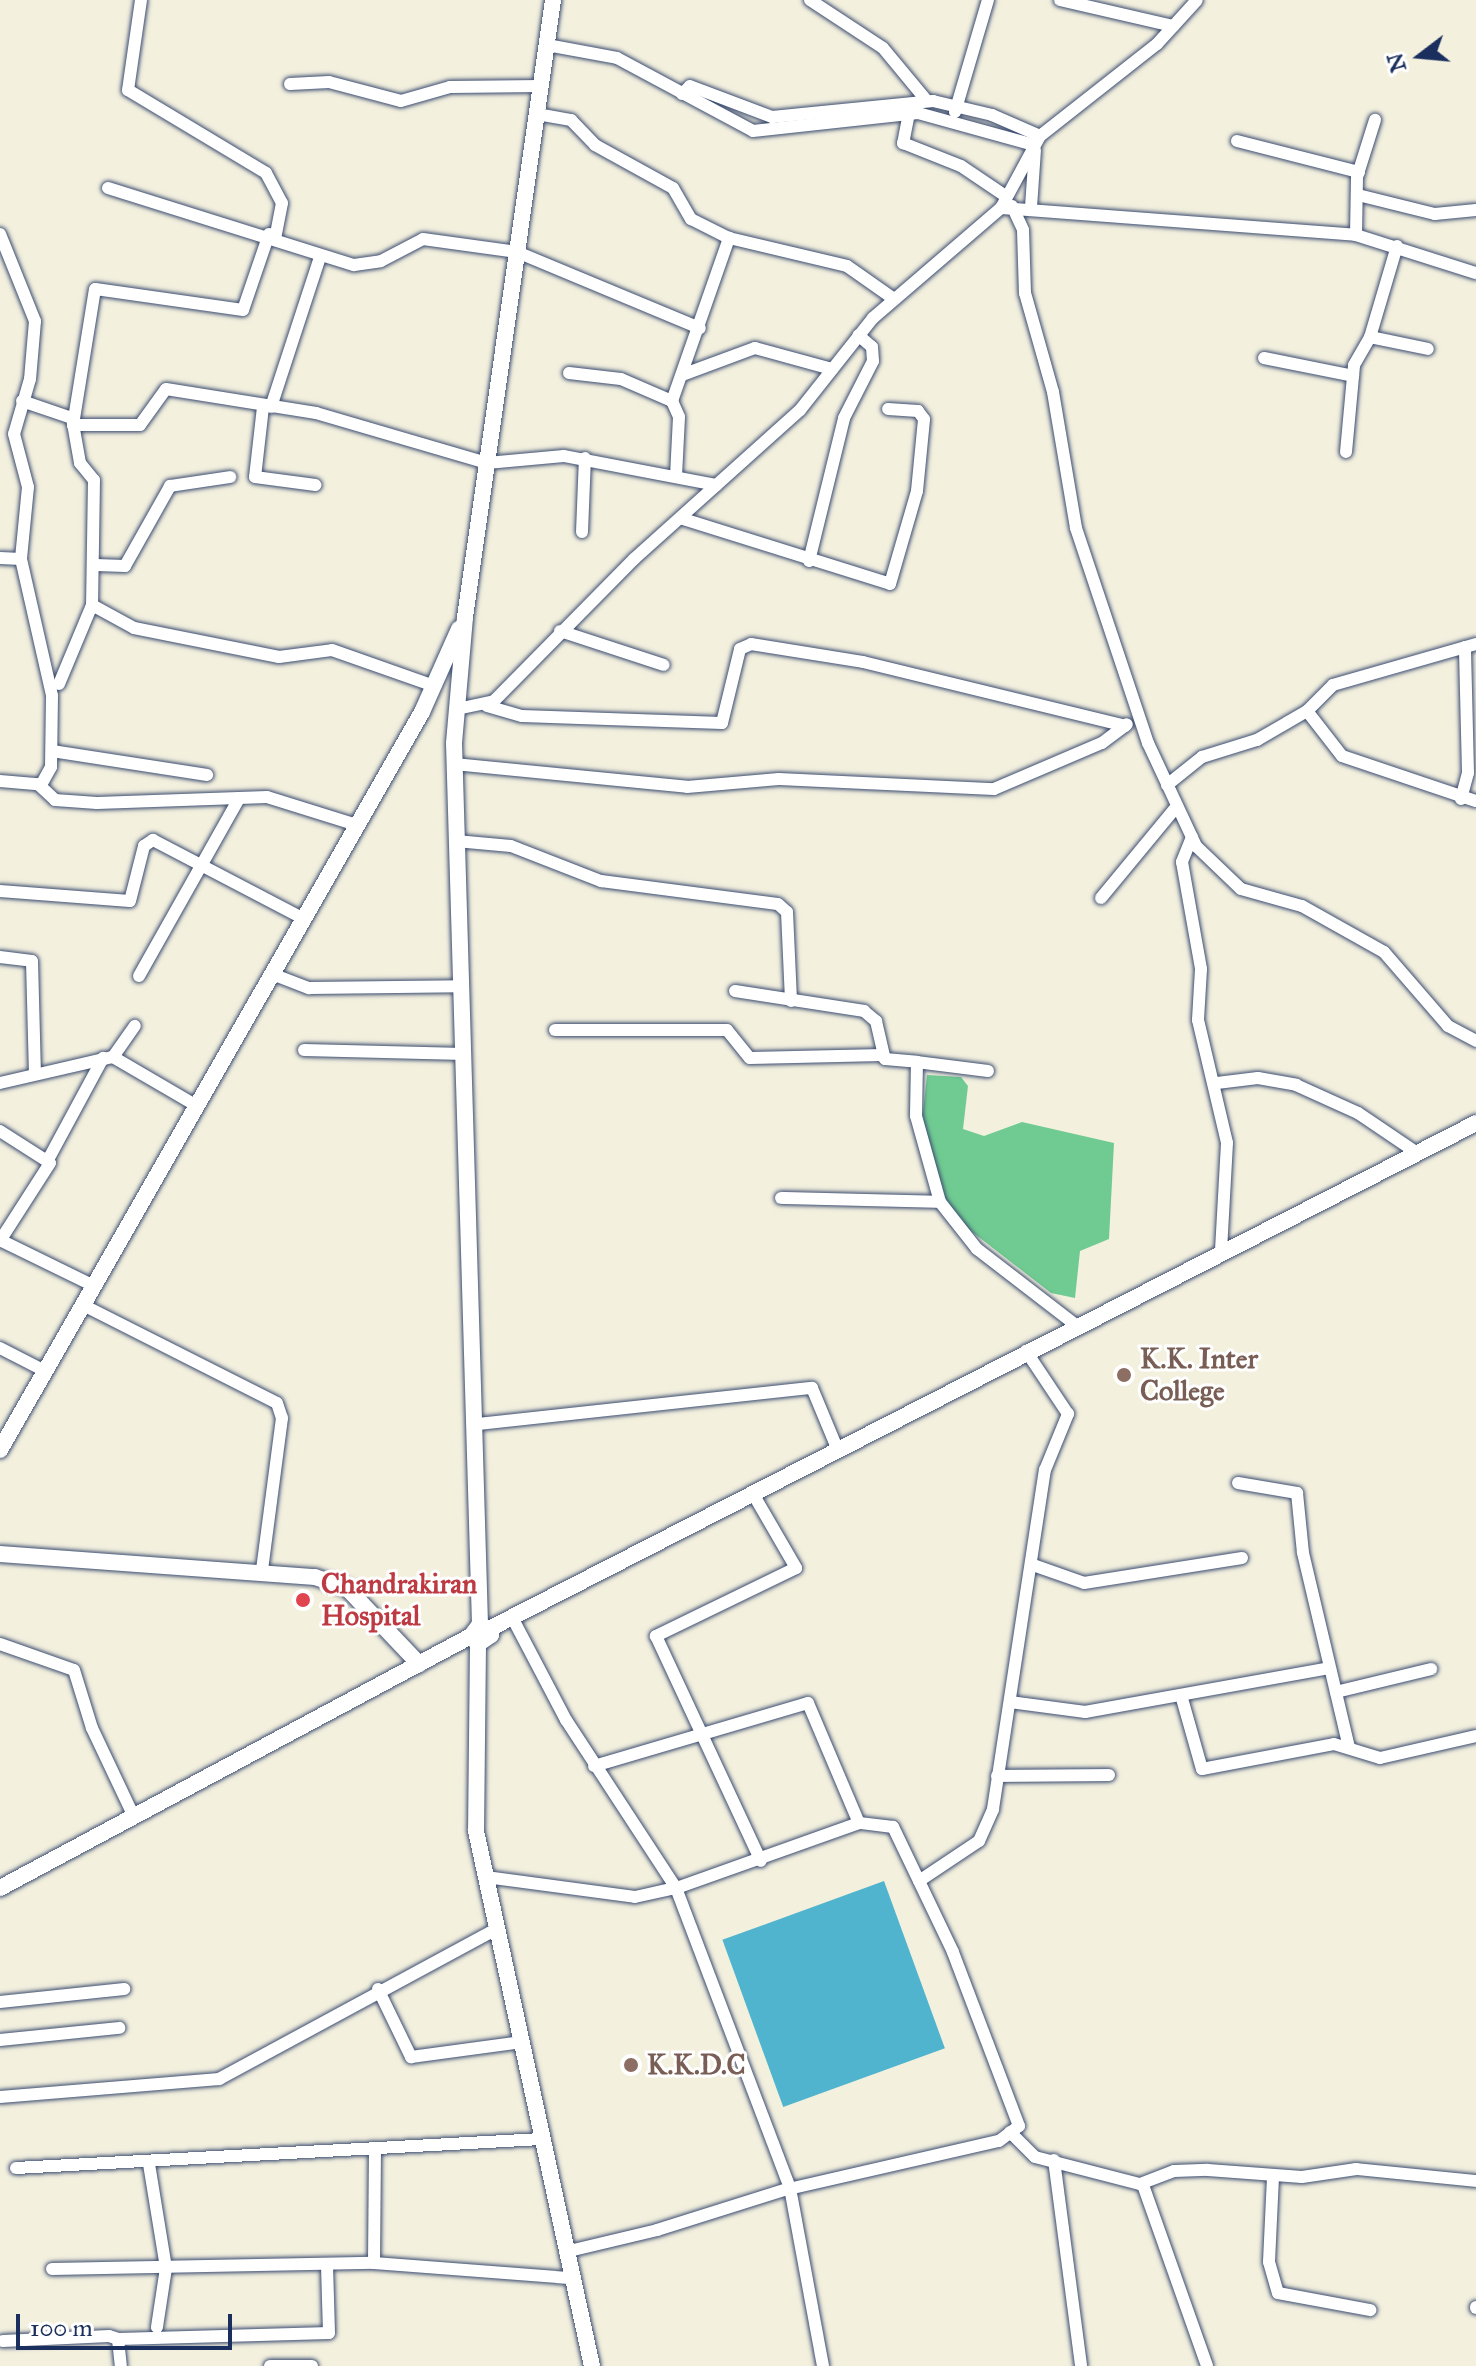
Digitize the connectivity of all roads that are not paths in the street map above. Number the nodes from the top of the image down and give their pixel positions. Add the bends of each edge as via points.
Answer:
1 (141, 0) edge
2 (553, 0) edge
3 (810, 0) edge
4 (988, 0) edge
5 (1060, 0) edge
6 (1197, 0) edge
7 (1173, 26) junction
8 (548, 40) junction
9 (290, 84) dead end
10 (541, 86) junction
11 (684, 91) junction
12 (927, 101) junction
13 (909, 113) junction
14 (954, 113) junction
15 (537, 114) junction
16 (1375, 120) dead end
17 (1037, 141) junction
18 (1237, 141) dead end
19 (1359, 172) junction
20 (108, 188) dead end
21 (1358, 195) junction
22 (1014, 205) junction
23 (1476, 210) edge
24 (0, 234) edge
25 (273, 235) junction
26 (1356, 235) junction
27 (729, 238) junction
28 (1397, 246) junction
29 (517, 252) junction
30 (320, 257) junction
31 (1476, 273) edge
32 (894, 299) junction
33 (700, 328) junction
34 (858, 335) junction
35 (1370, 337) junction
36 (1428, 349) dead end
37 (1264, 358) dead end
38 (832, 369) junction
39 (569, 373) dead end
40 (682, 375) junction
41 (1353, 376) junction
42 (22, 401) junction
43 (672, 401) junction
44 (267, 407) junction
45 (888, 409) dead end
46 (73, 425) junction
47 (1346, 452) dead end
48 (585, 458) junction
49 (487, 463) junction
50 (676, 476) junction
51 (230, 477) dead end
52 (315, 485) dead end
53 (716, 485) junction
54 (680, 518) junction
55 (582, 532) dead end
56 (0, 558) edge
57 (21, 559) junction
58 (809, 561) junction
59 (96, 565) junction
60 (92, 605) junction
61 (465, 617) junction
62 (560, 631) junction
63 (1471, 646) edge
64 (664, 665) dead end
65 (59, 684) dead end
66 (434, 686) junction
67 (487, 706) junction
68 (457, 709) junction
69 (1307, 711) junction
70 (1138, 713) junction
71 (1125, 726) junction
72 (52, 751) junction
73 (454, 764) junction
74 (207, 775) dead end
75 (1, 784) edge
76 (1167, 785) junction
77 (44, 788) junction
78 (1461, 799) junction
79 (238, 800) junction
80 (1476, 801) edge
81 (1177, 806) junction
82 (357, 825) junction
83 (1192, 837) junction
84 (456, 841) junction
85 (202, 865) junction
86 (0, 891) edge
87 (1101, 898) dead end
88 (304, 919) junction
89 (0, 957) edge
90 (272, 974) junction
91 (139, 976) dead end
92 (462, 986) junction
93 (735, 991) dead end
94 (791, 1001) junction
95 (135, 1026) dead end
96 (555, 1030) dead end
97 (1476, 1041) edge
98 (304, 1050) dead end
99 (464, 1054) junction
100 (883, 1055) junction
101 (108, 1057) junction
102 (917, 1062) junction
103 (988, 1071) dead end
104 (35, 1072) junction
105 (2, 1078) edge
106 (1217, 1083) junction
107 (197, 1106) junction
108 (1476, 1123) edge
109 (0, 1131) edge
110 (1417, 1153) junction
111 (49, 1158) junction
112 (781, 1198) dead end
113 (940, 1202) junction
114 (0, 1240) edge
115 (1221, 1252) junction
116 (94, 1286) junction
117 (83, 1305) junction
118 (1077, 1326) junction
119 (0, 1348) edge
120 (1026, 1351) junction
121 (45, 1371) junction
122 (478, 1424) junction
123 (837, 1448) junction
124 (0, 1450) edge
125 (1238, 1483) dead end
126 (752, 1492) junction
127 (0, 1554) edge
128 (1242, 1558) dead end
129 (1033, 1565) junction
130 (262, 1570) junction
131 (512, 1617) junction
132 (480, 1633) junction
133 (0, 1644) edge
134 (419, 1664) junction
135 (1329, 1668) junction
136 (1431, 1669) dead end
137 (1336, 1692) junction
138 (1181, 1695) junction
139 (1010, 1702) junction
140 (705, 1734) junction
141 (1476, 1736) edge
142 (1349, 1748) junction
143 (594, 1766) junction
144 (1109, 1775) dead end
145 (997, 1776) junction
146 (134, 1817) junction
147 (859, 1823) junction
148 (761, 1861) junction
149 (486, 1877) junction
150 (919, 1881) junction
151 (0, 1888) edge
152 (676, 1888) junction
153 (498, 1928) junction
154 (124, 1989) dead end
155 (378, 1989) junction
156 (0, 2002) edge
157 (119, 2028) dead end
158 (0, 2040) edge
159 (522, 2042) junction
160 (0, 2097) edge
161 (1010, 2132) junction
162 (542, 2139) junction
163 (375, 2153) junction
164 (1054, 2160) junction
165 (149, 2164) junction
166 (16, 2168) dead end
167 (1273, 2177) junction
168 (1476, 2181) edge
169 (1140, 2184) junction
170 (790, 2188) junction
171 (565, 2252) junction
172 (374, 2263) junction
173 (327, 2264) junction
174 (166, 2268) junction
175 (52, 2269) dead end
176 (571, 2278) junction
177 (1370, 2310) dead end
178 (157, 2327) dead end
179 (118, 2339) junction
180 (3, 2341) dead end
181 (121, 2366) edge
182 (270, 2366) edge
183 (312, 2366) edge
184 (592, 2366) edge
185 (823, 2366) edge
186 (1081, 2366) edge
187 (1207, 2366) edge

1 - 25 street via 128,90 266,173 282,203
2 - 8 street
3 - 12 street via 883,48
4 - 14 street
5 - 7 street
6 - 7 street
7 - 17 street via 1058,129
8 - 10 street
8 - 11 street via 617,58
9 - 10 street via 329,82 401,101 450,87
10 - 15 street
11 - 12 street via 772,117
11 - 13 street via 753,131
12 - 14 street
13 - 14 street
13 - 22 street via 903,143 961,166
14 - 17 street
15 - 27 street via 571,120 595,145 679,192 691,219
15 - 29 street
16 - 19 street
17 - 22 street
17 - 22 street
18 - 19 street
19 - 21 street
20 - 25 street
21 - 23 street via 1435,214
21 - 26 street
22 - 26 street
22 - 32 street
22 - 70 street via 1023,230 1025,293 1053,392 1071,507
24 - 42 street via 35,321
25 - 30 street
25 - 46 street via 243,310 95,289
26 - 28 street
27 - 32 street via 847,266
27 - 33 street
28 - 31 street
28 - 35 street
29 - 30 street via 433,239 369,265
29 - 33 street
29 - 49 street
30 - 44 street
32 - 34 street
33 - 40 street
34 - 38 street
34 - 58 street via 874,350 873,361 844,418
35 - 36 street
35 - 41 street
37 - 41 street
38 - 40 street via 755,348
38 - 53 street via 800,410
39 - 43 street via 621,379
40 - 43 street
41 - 47 street
42 - 46 street via 72,418
42 - 57 street via 14,434 28,487
43 - 50 street via 679,417
44 - 46 street via 166,389 140,425
44 - 49 street
44 - 52 street via 255,477
45 - 58 street via 918,411 924,419 895,581 881,584
46 - 59 street via 80,463 94,484
48 - 49 street
48 - 50 street
48 - 55 street
49 - 61 street
50 - 53 street
51 - 59 street via 170,486 125,566
53 - 54 street
54 - 58 street
54 - 62 street
56 - 57 street
57 - 72 street via 51,686
59 - 60 street
60 - 65 street
60 - 66 street via 111,609 134,628 279,657 332,650
61 - 66 street
61 - 68 street
62 - 64 street
62 - 67 street
63 - 69 street via 1333,685
63 - 78 street via 1468,773
66 - 82 street
67 - 68 street
67 - 71 street via 522,716 722,723 740,649 751,644 863,662
68 - 73 street
69 - 76 street via 1257,740 1202,757
69 - 78 street via 1342,756
70 - 71 street
70 - 76 street
71 - 73 street via 994,789 779,779 687,787
72 - 74 street
72 - 77 street
73 - 84 street
75 - 77 street
76 - 81 street
77 - 79 street via 55,800 97,803
78 - 80 street
79 - 82 street via 275,798
79 - 85 street
81 - 83 street
81 - 87 street
82 - 88 street
83 - 97 street via 1241,889 1302,906 1384,952 1448,1026
83 - 106 street via 1182,862 1201,969 1198,1020
84 - 92 street
84 - 94 street via 511,846 601,881 778,904 787,912
85 - 86 street via 153,840 144,846 130,901
85 - 88 street
85 - 91 street
88 - 90 street
89 - 104 street via 32,961
90 - 92 street via 309,988
90 - 107 street
92 - 99 street
93 - 94 street
94 - 100 street via 870,1014
95 - 101 street
96 - 100 street via 727,1030 750,1058
98 - 99 street
99 - 122 street
100 - 102 street
101 - 104 street
101 - 107 street
101 - 111 street
102 - 103 street
102 - 113 street via 916,1116
104 - 105 street
106 - 110 street via 1258,1078 1296,1085 1358,1113
106 - 115 street via 1227,1155
107 - 116 street
108 - 110 street
109 - 111 street
110 - 115 street
111 - 114 street
112 - 113 street
113 - 118 street via 977,1249
114 - 116 street
115 - 118 street
116 - 117 street
117 - 121 street
117 - 130 street via 277,1403 282,1418
118 - 120 street
119 - 121 street
120 - 123 street
120 - 129 street via 1068,1414 1045,1470
121 - 124 street
122 - 123 street via 812,1388
122 - 132 street
123 - 126 street
125 - 135 street via 1297,1493
126 - 131 street
126 - 140 street via 796,1568 656,1636
127 - 130 street
128 - 129 street via 1084,1583
129 - 139 street
130 - 134 street via 347,1588
131 - 132 street
131 - 143 street
132 - 134 street
132 - 149 street via 476,1831
133 - 146 street via 74,1670 92,1728
134 - 146 street
135 - 137 street
135 - 138 street
136 - 137 street
137 - 142 street
138 - 139 street via 1073,1713
138 - 142 street via 1202,1769 1324,1745
139 - 145 street
140 - 143 street
140 - 147 street via 808,1703
140 - 148 street
141 - 142 street via 1380,1758
143 - 152 street
144 - 145 street
145 - 150 street via 989,1825 979,1841
146 - 151 street
147 - 148 street
147 - 150 street via 893,1827
148 - 152 street
149 - 152 street via 635,1897
149 - 153 street
150 - 161 street via 999,2064 1019,2126
152 - 170 street
153 - 155 street
153 - 159 street
154 - 156 street
155 - 159 street via 411,2057
155 - 160 street via 219,2079
157 - 158 street
159 - 162 street
161 - 164 street via 1035,2157
161 - 170 street via 999,2141
162 - 163 street
162 - 171 street
163 - 165 street
163 - 172 street
164 - 169 street
164 - 186 street
165 - 166 street
165 - 174 street
167 - 168 street via 1356,2169
167 - 169 street via 1174,2171
167 - 177 street via 1269,2262 1278,2293
169 - 187 street via 1159,2219
170 - 171 street
170 - 185 street
171 - 176 street
172 - 173 street
172 - 176 street
173 - 174 street
173 - 179 street via 329,2333
174 - 175 street
174 - 178 street
176 - 184 street
179 - 180 street
179 - 181 street
182 - 183 street

